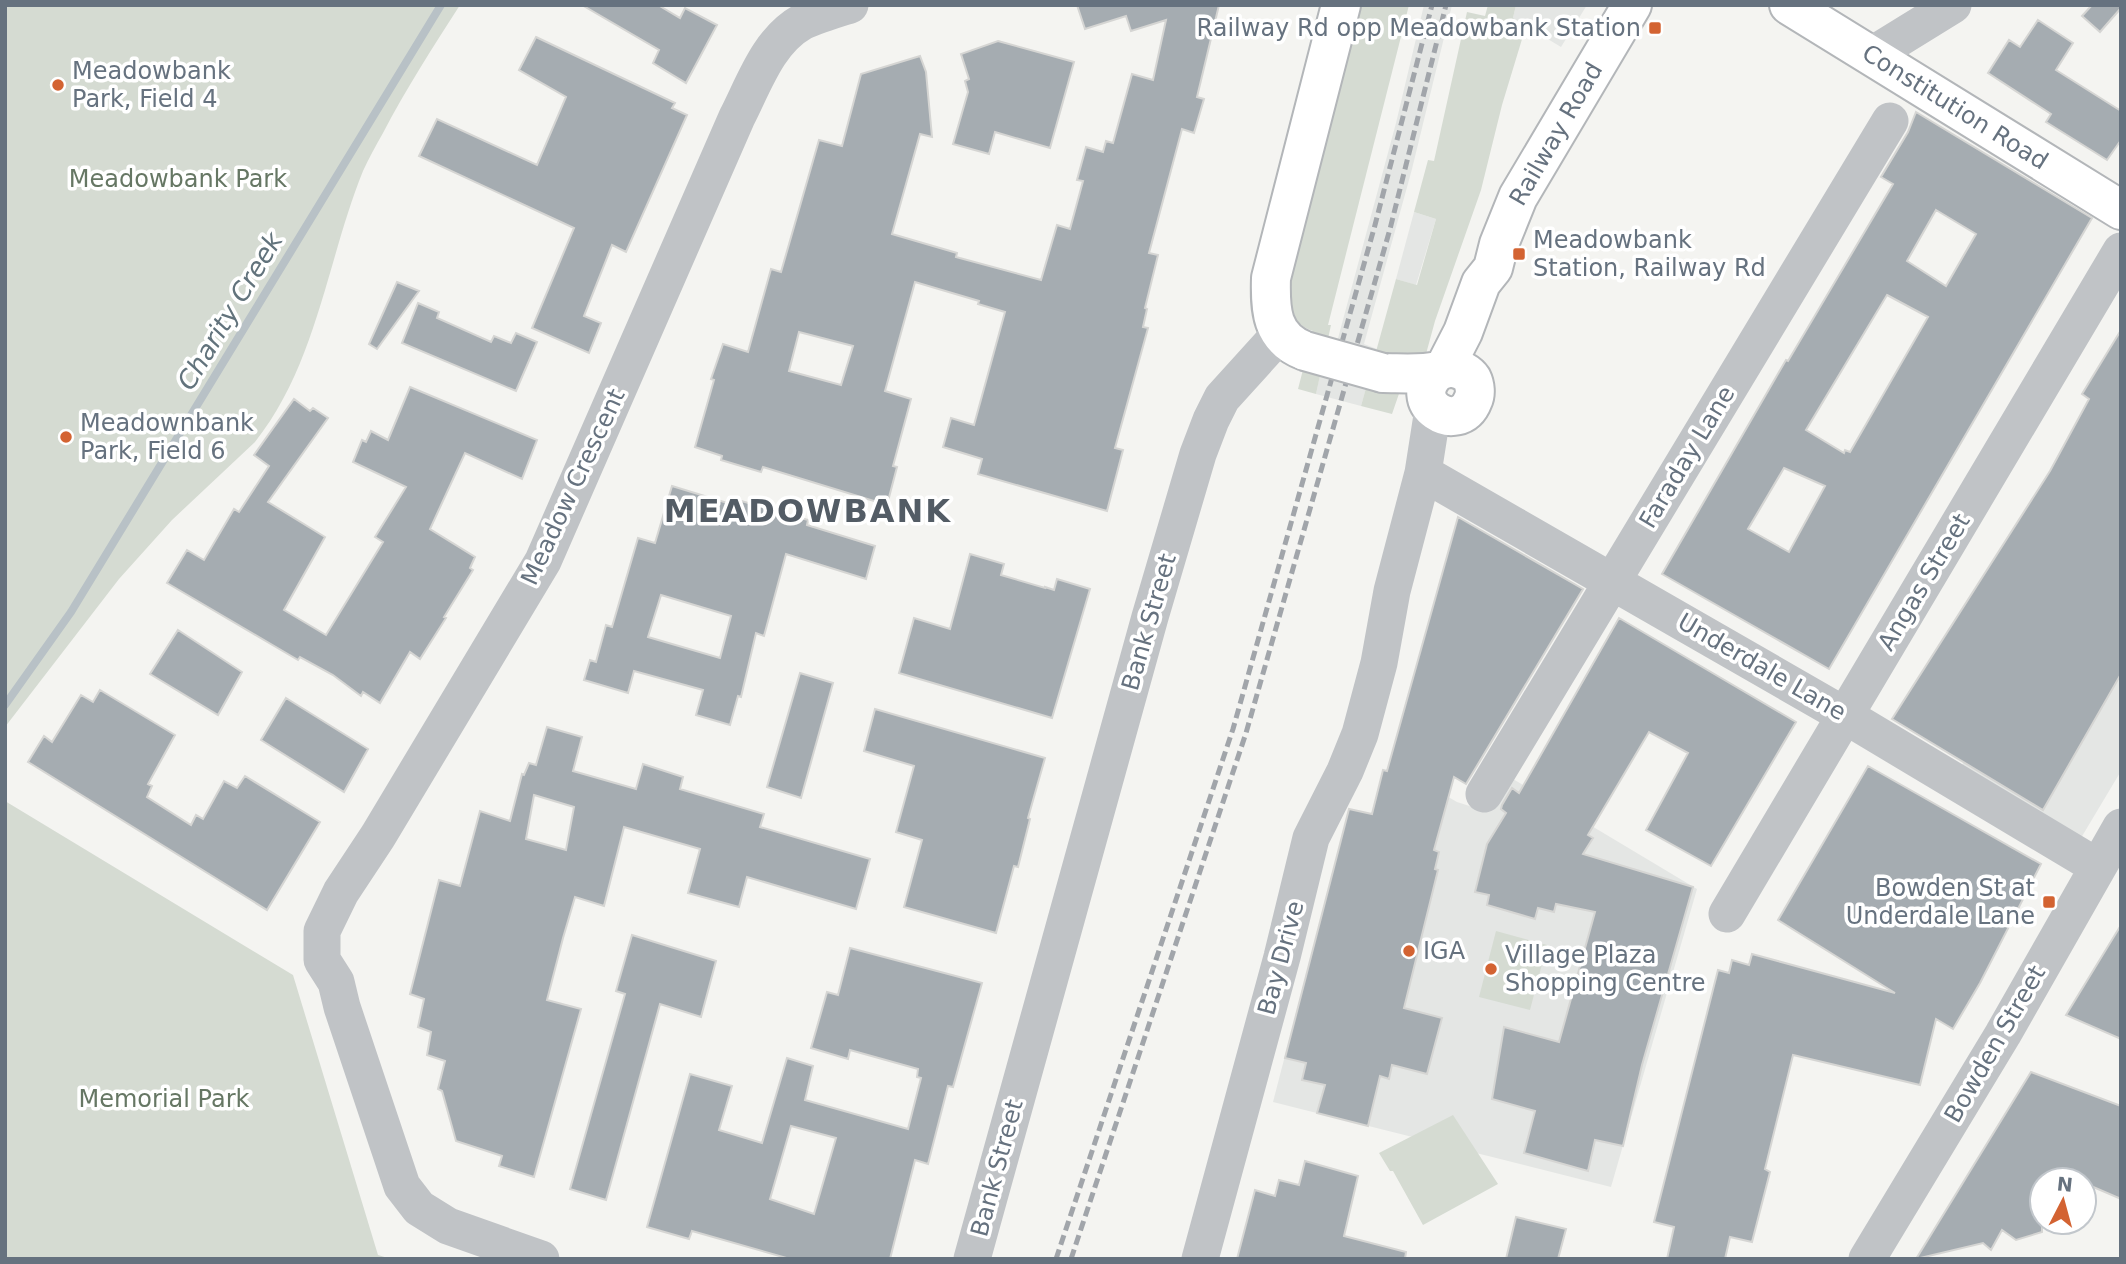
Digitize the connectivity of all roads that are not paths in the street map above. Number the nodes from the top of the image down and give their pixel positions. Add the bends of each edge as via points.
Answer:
1 (1341, 5) edge
2 (1632, 5) edge
3 (1789, 5) edge
4 (1953, 5) edge
5 (846, 6) edge
6 (1871, 55) junction
7 (1890, 121) dead end
8 (2121, 210) edge
9 (2121, 251) edge
10 (1293, 342) junction
11 (1430, 387) junction
12 (1432, 478) junction
13 (1613, 581) junction
14 (1844, 715) junction
15 (1484, 794) dead end
16 (2121, 827) edge
17 (2098, 867) junction
18 (1727, 914) dead end
19 (541, 1259) edge
20 (972, 1259) edge
21 (1200, 1259) edge
22 (1867, 1259) edge

1 - 10 main road via 1273,263 1271,307
2 - 11 main road, Railway Road via 1518,197 1493,268 1497,286 1483,340
3 - 6 main road, Constitution Road
4 - 6 street
5 - 19 street, Meadow Crescent via 803,22 766,60 543,561 341,892 322,931 321,954 336,982 402,1186 419,1208 448,1226
6 - 8 main road, Constitution Road
7 - 13 street, Faraday Lane
9 - 14 street, Angas Street
10 - 11 main road, bridge
10 - 20 street, Bank Street via 1222,398 1198,454
11 - 12 street, Bay Drive
12 - 13 street, Underdale Lane
12 - 21 street, Bay Drive via 1392,591 1360,734 1311,838
13 - 14 street, Underdale Lane
13 - 15 street, Faraday Lane
14 - 17 street, Underdale Lane
14 - 18 street, Angas Street
16 - 17 street, Bowden Street
17 - 22 street, Bowden Street

